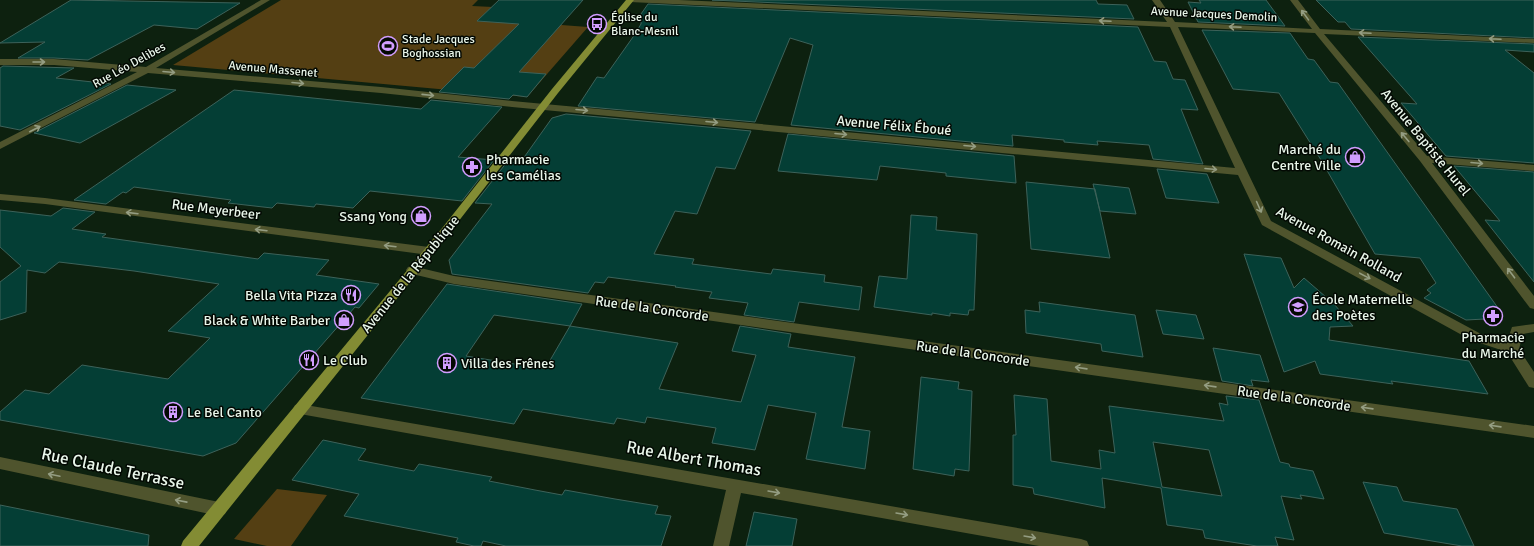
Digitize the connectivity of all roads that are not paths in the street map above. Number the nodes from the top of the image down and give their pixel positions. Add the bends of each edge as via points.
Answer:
1 (266, 0) edge
2 (630, 0) edge
3 (1156, 0) edge
4 (1294, 0) edge
5 (1172, 24) junction
6 (1316, 31) junction
7 (1534, 40) edge
8 (0, 62) edge
9 (147, 70) junction
10 (543, 107) junction
11 (0, 146) edge
12 (1424, 159) junction
13 (1534, 168) edge
14 (1243, 172) junction
15 (0, 197) edge
16 (428, 251) junction
17 (412, 270) junction
18 (1534, 305) edge
19 (1534, 328) edge
20 (1512, 349) junction
21 (1534, 383) edge
22 (300, 409) junction
23 (1534, 432) edge
24 (0, 463) edge
25 (735, 485) junction
26 (219, 509) junction
27 (189, 546) edge
28 (721, 546) edge
29 (1081, 546) edge

1 - 9 street, Rue Léo Delibes
5 -> 2 street, Avenue Jacques Demolin
2 - 10 main road, Avenue de la République
3 - 5 street, Avenue Romain Rolland
6 -> 4 street, Avenue Baptiste Hurel
6 -> 5 street, Avenue Jacques Demolin
5 - 14 street, Avenue Romain Rolland
7 -> 6 street, Avenue Jacques Demolin
12 -> 6 street, Avenue Baptiste Hurel
8 -> 9 street, Avenue Massenet via 54,62
9 -> 10 street, Avenue Massenet
11 -> 9 street, Rue Léo Delibes
10 -> 14 street, Avenue Félix Éboué
10 - 16 main road, Avenue de la République
12 -> 13 street
18 -> 12 street, Avenue Baptiste Hurel
14 -> 20 street, Avenue Romain Rolland via 1266,223 1476,337
16 -> 15 street, Rue Meyerbeer
16 - 17 main road, Avenue de la République
17 - 22 main road, Avenue de la République
23 -> 17 street, Rue de la Concorde via 447,279
19 - 20 street via 1517,330
20 - 21 street
22 - 25 street, Rue Albert Thomas
22 - 26 main road, Avenue de la République
26 -> 24 street, Rue Claude Terrasse
25 - 28 street
25 -> 29 street, Rue Albert Thomas
26 - 27 main road, Avenue de la République

